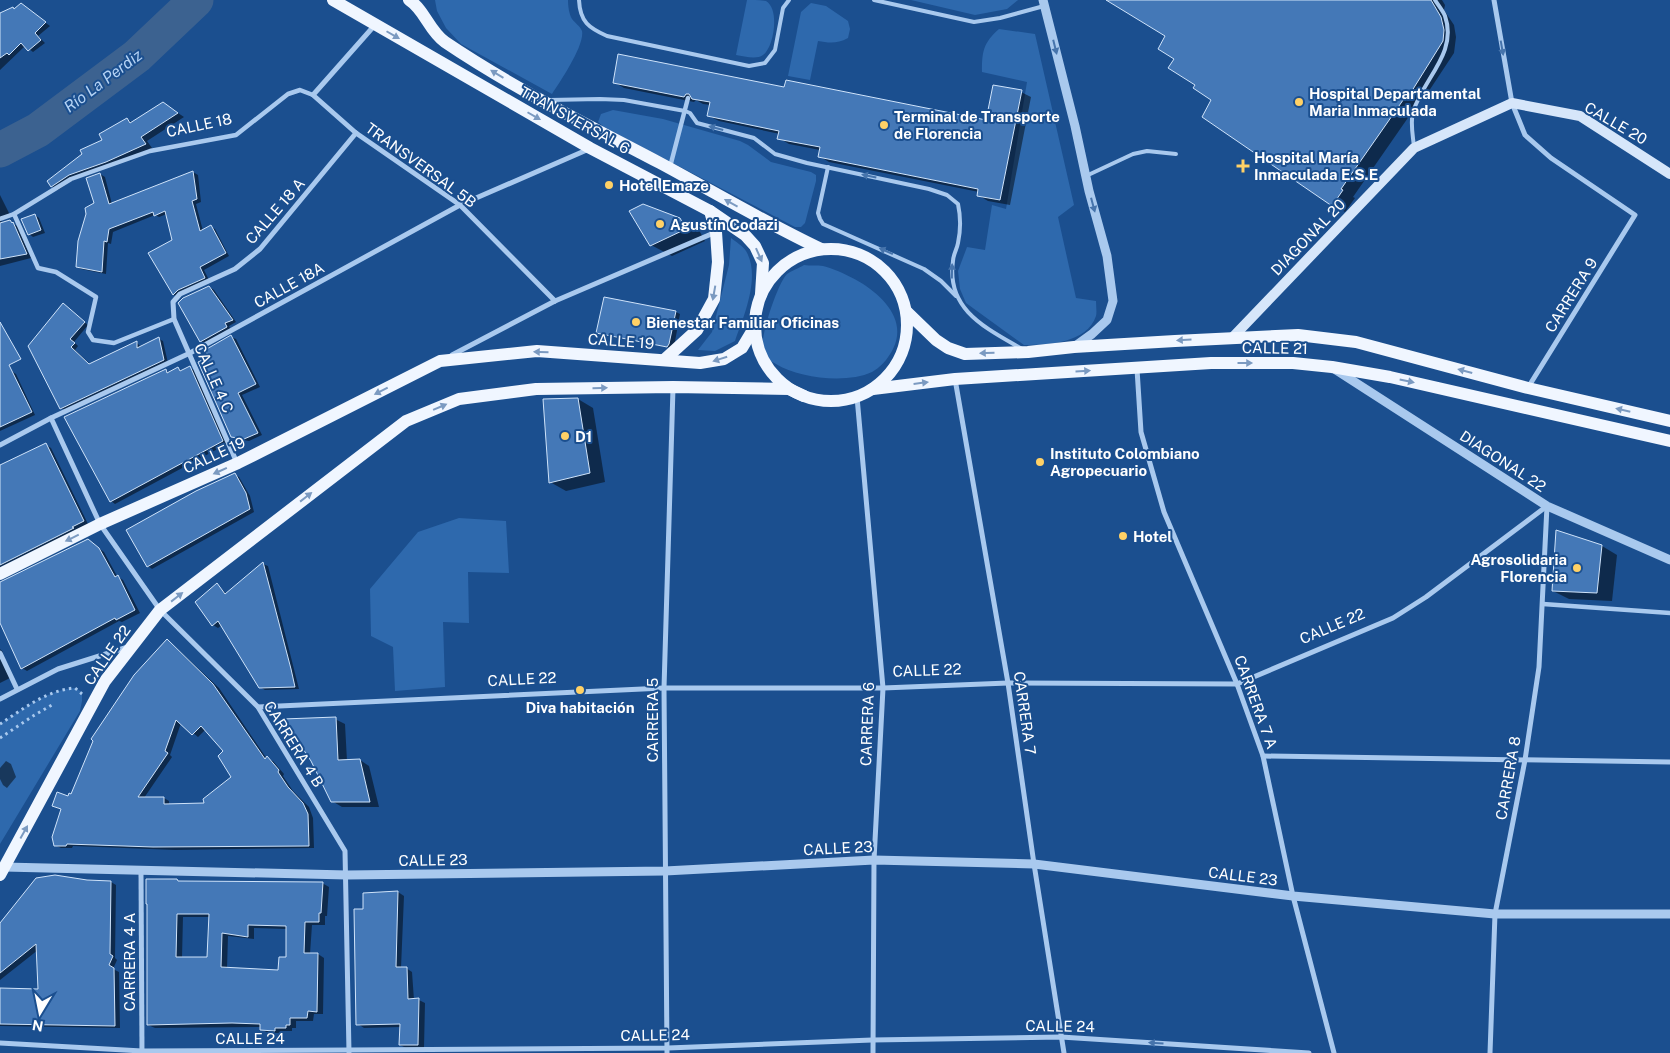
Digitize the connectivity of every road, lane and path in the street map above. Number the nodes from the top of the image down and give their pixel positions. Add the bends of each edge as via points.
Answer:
1 (332, 0) edge
2 (579, 0) edge
3 (789, 0) edge
4 (874, 0) edge
5 (1434, 0) edge
6 (1494, 0) edge
7 (415, 2) edge
8 (1044, 3) edge
9 (375, 25) junction
10 (313, 95) junction
11 (688, 98) dead end
12 (541, 100) junction
13 (1512, 103) junction
14 (685, 111) junction
15 (356, 133) junction
16 (590, 148) junction
17 (1414, 148) junction
18 (1176, 154) dead end
19 (828, 167) junction
20 (670, 168) junction
21 (1670, 174) edge
22 (1086, 176) junction
23 (460, 205) junction
24 (710, 211) junction
25 (14, 214) junction
26 (0, 219) edge
27 (716, 232) junction
28 (821, 249) junction
29 (761, 294) junction
30 (956, 296) junction
31 (555, 301) junction
32 (173, 302) joint
33 (906, 311) junction
34 (174, 319) junction
35 (754, 328) junction
36 (1232, 337) junction
37 (1074, 347) junction
38 (1028, 352) junction
39 (190, 353) junction
40 (664, 360) junction
41 (440, 362) junction
42 (1332, 367) junction
43 (1137, 368) junction
44 (955, 378) junction
45 (673, 387) junction
46 (1528, 388) junction
47 (873, 389) junction
48 (804, 396) junction
49 (857, 397) junction
50 (51, 418) junction
51 (1670, 421) edge
52 (1670, 441) edge
53 (0, 445) edge
54 (238, 463) junction
55 (1548, 506) junction
56 (100, 524) junction
57 (1670, 560) edge
58 (0, 574) edge
59 (1542, 604) junction
60 (160, 610) junction
61 (1670, 612) edge
62 (133, 645) junction
63 (0, 653) edge
64 (1008, 683) junction
65 (1238, 684) junction
66 (664, 688) junction
67 (883, 688) junction
68 (17, 689) junction
69 (82, 692) dead end
70 (0, 699) edge
71 (52, 705) dead end
72 (258, 707) junction
73 (0, 724) edge
74 (0, 738) edge
75 (1263, 756) junction
76 (1525, 760) junction
77 (1670, 762) edge
78 (874, 860) junction
79 (1034, 864) junction
80 (2, 871) edge
81 (665, 871) junction
82 (141, 872) junction
83 (346, 875) junction
84 (1294, 896) junction
85 (1495, 914) junction
86 (1670, 914) edge
87 (1061, 1037) junction
88 (872, 1040) junction
89 (0, 1043) edge
90 (668, 1050) edge
91 (142, 1052) edge
92 (349, 1052) edge
93 (873, 1053) edge
94 (1064, 1053) edge
95 (1310, 1053) edge
96 (1334, 1053) edge
97 (1490, 1053) edge

1 - 9 main road, TRANSVERSAL 6
2 - 3 lane via 579,8 589,28 607,36 749,66 765,63 774,50 783,8
4 - 8 lane via 974,22 1000,18
5 - 17 lane via 1444,16 1448,35 1443,55 1413,113
6 -> 13 street
12 -> 7 main road, TRANSVERSAL 6 via 443,41
8 -> 22 street
9 - 10 street
9 -> 16 main road, TRANSVERSAL 6
10 - 15 street, TRANSVERSAL 5B
10 - 25 street, CALLE 18 via 300,90 288,94 236,135 150,151 71,179
11 - 14 street
12 - 14 lane via 624,100
12 - 20 main road, TRANSVERSAL 6
13 - 17 main road, DIAGONAL 20
13 - 21 main road, CALLE 20 via 1580,116
13 - 46 street, CARRERA 9 via 1525,135 1551,158 1635,215
19 -> 14 lane via 774,154 754,138 697,123
14 - 20 street
15 - 23 street, TRANSVERSAL 5B
15 - 32 street, CALLE 18 A via 260,249 235,269 180,294
16 - 23 street, CALLE 18A
16 - 24 main road, TRANSVERSAL 6
17 - 36 main road, DIAGONAL 20
18 - 22 lane via 1147,151 1133,154
30 -> 19 lane via 924,269 824,224 818,213
30 -> 19 lane via 952,279 961,220 958,204 947,195 929,189
28 -> 20 main road, TRANSVERSAL 6
22 -> 37 street via 1107,256 1113,301 1107,320
23 - 31 street, TRANSVERSAL 5B
23 - 39 street, CALLE 18A
24 - 27 main road
24 -> 29 main road, TRANSVERSAL 6 via 745,235 755,246 763,263
25 - 26 street, CALLE 18
25 - 34 street via 38,268 56,272 96,297 88,332 93,340 114,343
27 - 31 street, CALLE 19
27 -> 40 main road via 718,262 714,299 697,330
28 - 29 main road, CALLE 21 via 806,253 779,268
28 - 33 main road, CALLE 21 via 844,250 866,257 885,270 899,289
29 - 35 main road, CALLE 21
30 - 38 lane via 962,307 980,322
31 - 41 street, CALLE 19
32 - 34 street, CALLE 4 C
38 -> 33 main road, CALLE 21 via 965,354 936,340
33 - 47 main road, CALLE 21 via 907,333 902,355 890,374
34 - 39 street, CALLE 4 C
35 -> 40 main road, CALLE 19 via 742,348 724,359 700,363
35 - 48 main road, CALLE 21 via 759,350 769,370 785,386
36 -> 37 main road, CALLE 21
46 -> 36 main road, CALLE 21 via 1356,342 1298,335
37 - 38 main road, CALLE 21
39 - 50 street, CALLE 18A
39 - 54 street, CALLE 4 C
40 -> 41 main road, CALLE 19 via 538,351
41 -> 54 main road, CALLE 19
43 -> 42 main road, CALLE 21 via 1220,363 1293,363
42 -> 52 main road, CALLE 21 via 1408,381
42 - 55 street, DIAGONAL 22
44 -> 43 main road, CALLE 21
43 - 65 street, CARRERA 7 A via 1141,432 1164,512
47 -> 44 main road, CALLE 21
44 - 64 street, CARRERA 7
45 - 48 main road, CALLE 22 via 789,389
60 -> 45 main road, CALLE 22 via 406,421 459,399 536,389
45 - 66 street, CARRERA 5
51 -> 46 main road, CALLE 21
47 - 49 main road, CALLE 21
48 - 49 main road, CALLE 21 via 822,401
49 - 67 street, CARRERA 6
50 - 53 street, CALLE 18A
50 - 56 street, CARRERA 4 B
54 -> 56 main road, CALLE 19
55 - 57 street, DIAGONAL 22
55 - 59 street, CARRERA 8
55 - 65 street, CALLE 22 via 1393,618
56 -> 58 main road, CALLE 19
56 - 60 street, CARRERA 4 B
59 - 61 street
59 - 76 street, CARRERA 8 via 1539,667
60 - 62 main road, CALLE 22
60 - 72 street, CARRERA 4 B
62 - 68 street via 58,668
80 -> 62 main road, CALLE 22 via 105,681
63 - 68 street
64 - 65 street, CALLE 22
64 - 67 street, CALLE 22
64 - 79 street, CARRERA 7
65 - 75 street, CARRERA 7 A
66 - 67 street, CALLE 22
66 - 72 street, CALLE 22
66 - 81 street, CARRERA 5
67 - 78 street, CARRERA 6
68 - 70 street
69 - 73 path via 75,688 64,689 38,700
71 - 74 path
72 - 83 street, CARRERA 4 B via 345,850
75 - 76 street
75 - 84 street, CARRERA 7 A
76 - 77 street
76 - 85 street, CARRERA 8
78 - 79 street, CALLE 23
78 - 81 street, CALLE 23
78 - 88 street, CARRERA 6
79 - 84 street, CALLE 23
79 - 87 street, CARRERA 7
80 - 82 street, CALLE 23
81 - 83 street, CALLE 23
81 - 90 street, CARRERA 5
82 - 83 street, CALLE 23
82 - 91 street, CARRERA 4 A
83 - 92 street, CARRERA 4 B
84 - 85 street, CALLE 23
84 - 96 street, CARRERA 7 A
85 - 86 street, CALLE 23
85 - 97 street, CARRERA 8
87 - 88 street, CALLE 24
87 - 94 street, CARRERA 7
95 -> 87 street, CALLE 24
88 - 90 street, CALLE 24
88 - 93 street, CARRERA 6
89 - 91 street, CALLE 24
90 - 92 street, CALLE 24
91 - 92 street, CALLE 24

